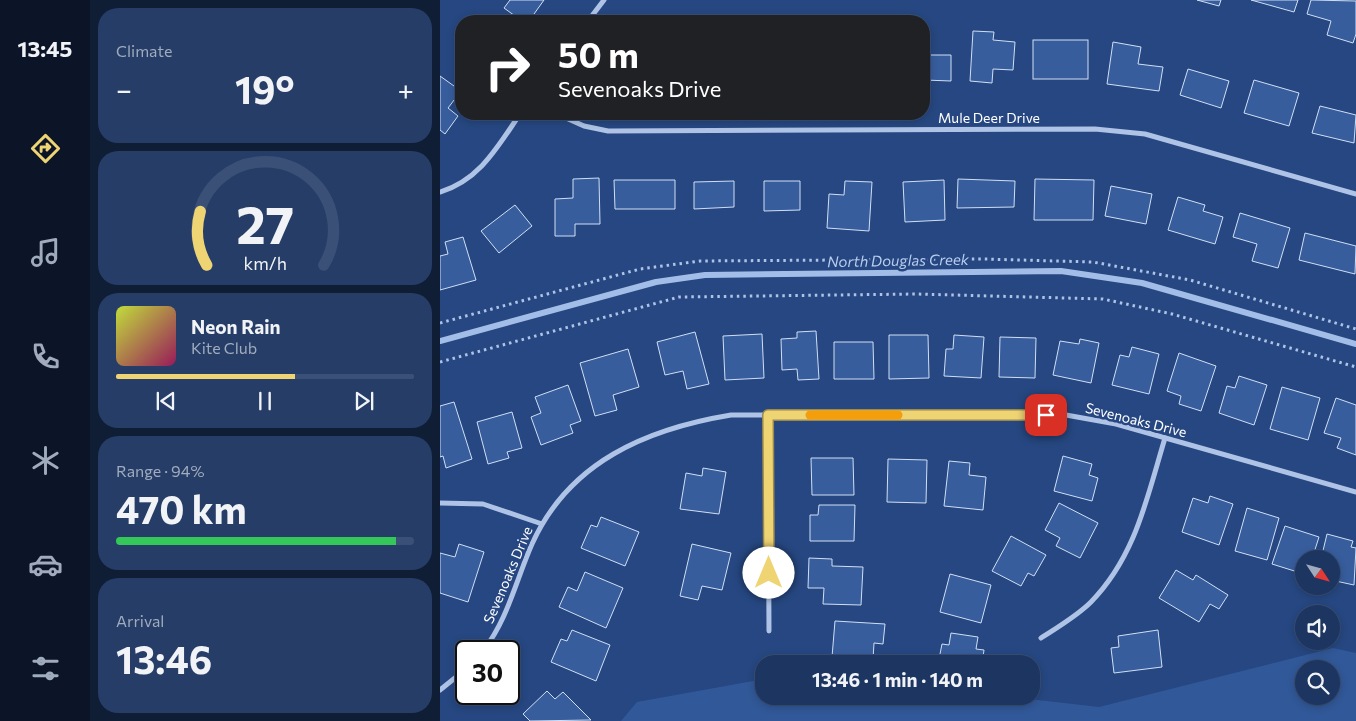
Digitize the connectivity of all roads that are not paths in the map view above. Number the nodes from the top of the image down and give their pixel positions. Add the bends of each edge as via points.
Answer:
1 (604, 0) edge
2 (593, 15) edge
3 (516, 120) edge
4 (570, 120) edge
5 (440, 192) edge
6 (1356, 194) edge
7 (768, 415) junction
8 (1165, 438) junction
9 (1356, 492) edge
10 (440, 503) edge
11 (542, 524) junction
12 (769, 630) dead end
13 (1041, 638) dead end
14 (491, 640) edge
15 (455, 678) edge
16 (440, 690) edge

1 - 2 street
3 - 5 street via 485,165 456,187
4 - 6 street, Mule Deer Drive via 608,131 1095,129 1144,134
7 - 8 street, Sevenoaks Drive via 1066,415 1116,424
7 - 11 street, Sevenoaks Drive via 730,415 644,438 596,464 577,480
7 - 12 street
8 - 9 street, Sevenoaks Drive
8 - 13 street via 1137,532 1118,568 1090,603
10 - 11 street via 483,504
11 - 14 street, Sevenoaks Drive via 501,625
15 - 16 street

